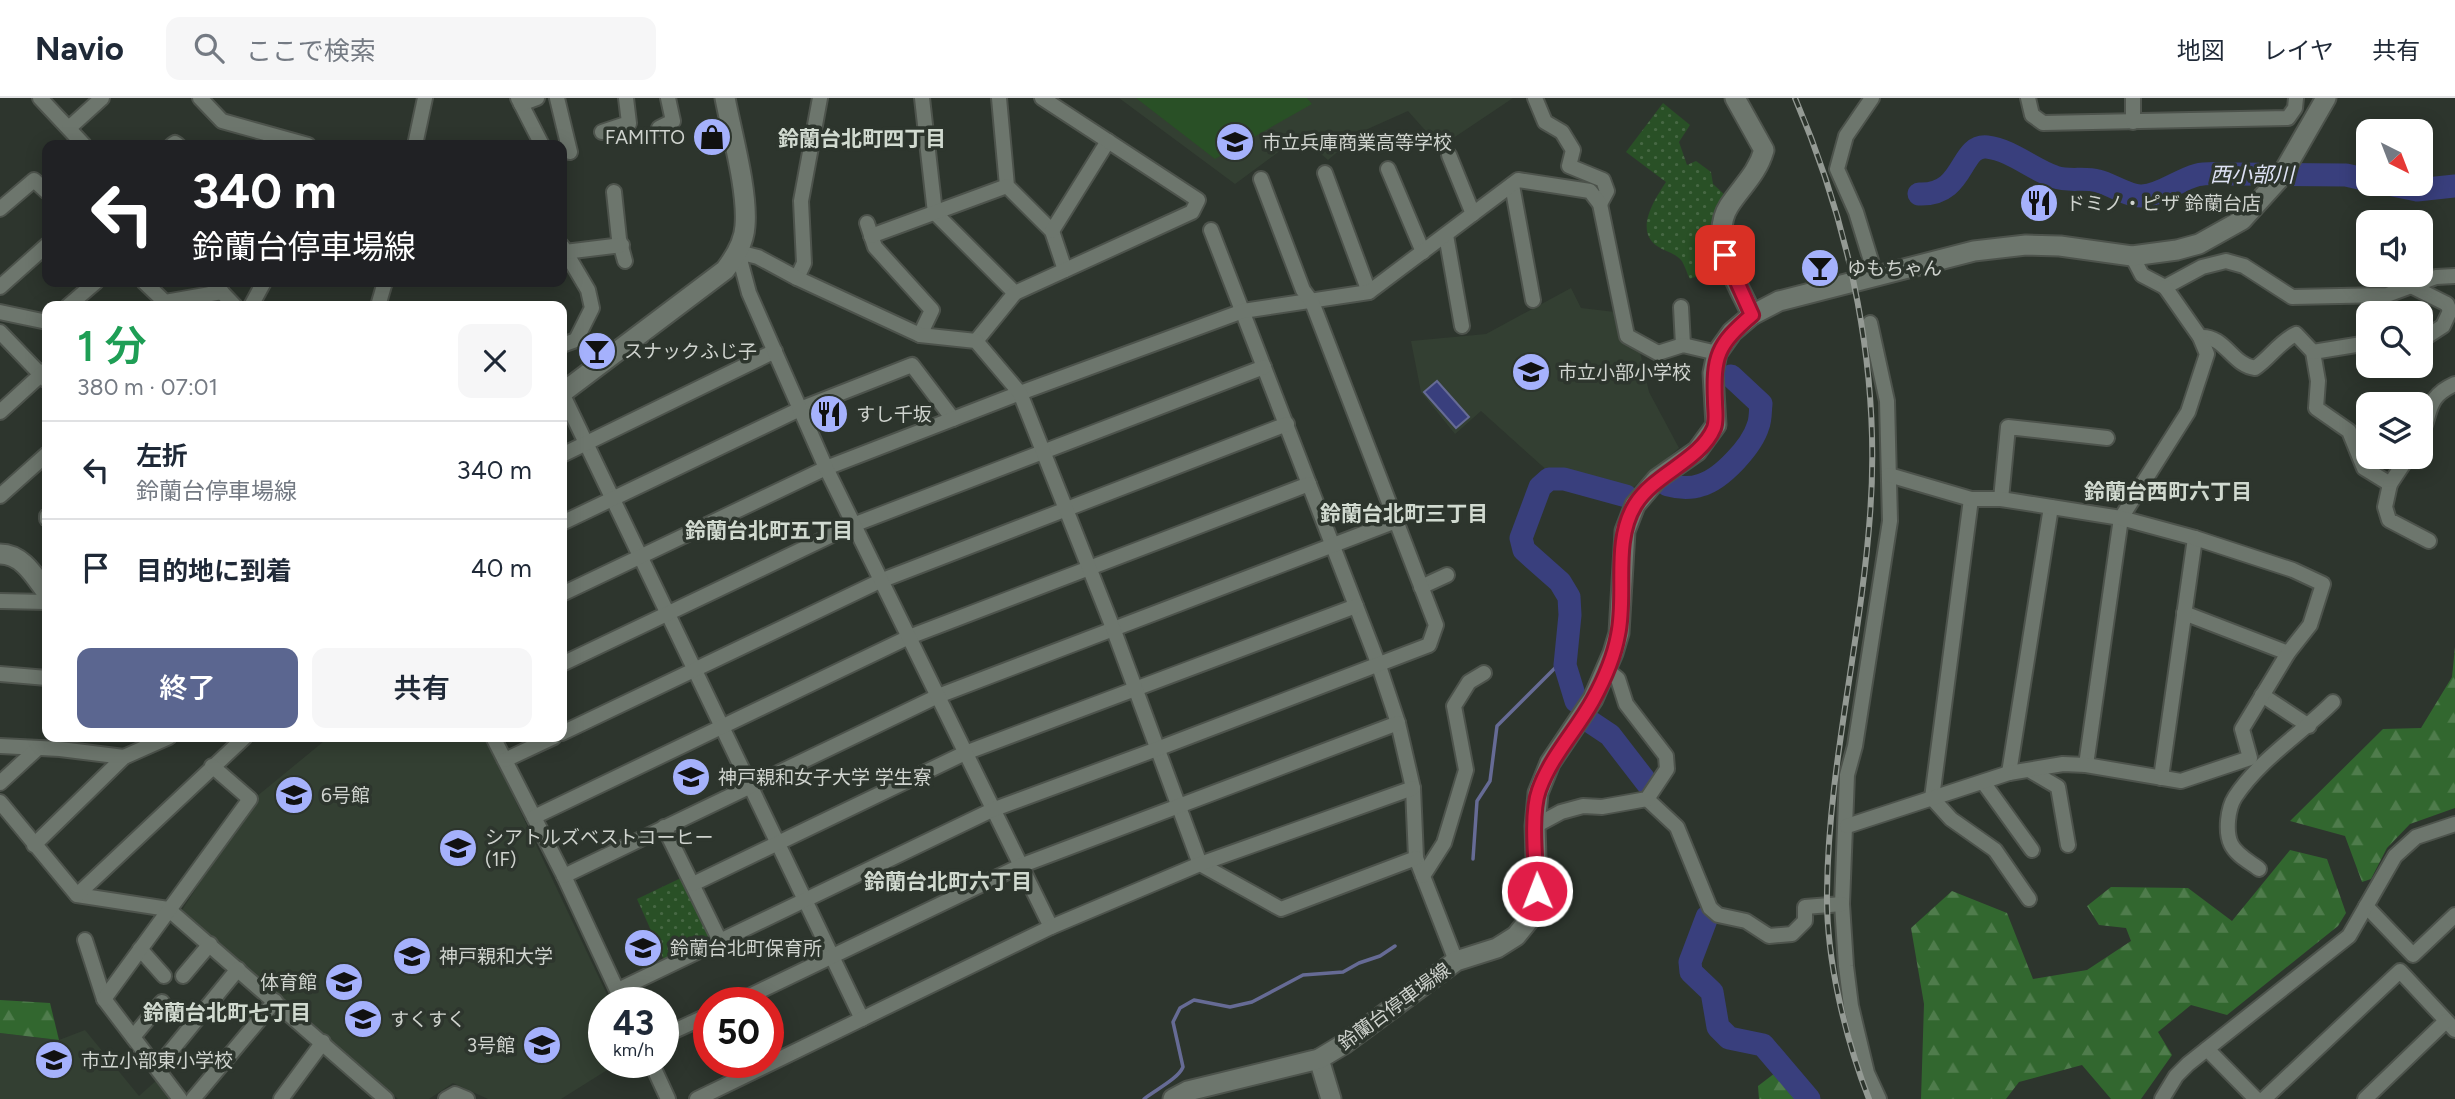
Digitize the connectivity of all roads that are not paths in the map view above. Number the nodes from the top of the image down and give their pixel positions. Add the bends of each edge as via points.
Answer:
1 (40, 98) edge
2 (200, 98) edge
3 (425, 98) edge
4 (537, 98) edge
5 (557, 98) edge
6 (626, 98) edge
7 (668, 98) edge
8 (725, 98) edge
9 (820, 98) edge
10 (922, 98) edge
11 (999, 98) edge
12 (1042, 98) edge
13 (1535, 98) edge
14 (1735, 98) edge
15 (1872, 98) edge
16 (2028, 98) edge
17 (2133, 98) edge
18 (98, 99) edge
19 (520, 101) edge
20 (2295, 103) edge
21 (2324, 103) edge
22 (2133, 122) junction
23 (69, 128) junction
24 (659, 128) dead end
25 (602, 132) dead end
26 (80, 140) edge
27 (291, 140) edge
28 (416, 140) edge
29 (540, 140) edge
30 (1108, 141) junction
31 (570, 152) dead end
32 (1449, 155) dead end
33 (1388, 169) dead end
34 (1325, 173) dead end
35 (1261, 179) dead end
36 (1512, 185) junction
37 (1007, 186) junction
38 (42, 187) edge
39 (614, 192) dead end
40 (1600, 204) junction
41 (0, 209) edge
42 (935, 214) junction
43 (1473, 214) junction
44 (1212, 230) dead end
45 (1052, 231) junction
46 (1446, 235) junction
47 (622, 245) junction
48 (42, 249) edge
49 (567, 249) edge
50 (738, 252) junction
51 (1423, 252) junction
52 (567, 254) edge
53 (2132, 256) junction
54 (625, 261) dead end
55 (1065, 270) junction
56 (2455, 276) edge
57 (1876, 277) junction
58 (797, 278) junction
59 (2433, 278) edge
60 (0, 287) edge
61 (90, 287) edge
62 (149, 287) edge
63 (217, 287) edge
64 (2165, 287) junction
65 (2408, 287) edge
66 (2413, 287) edge
67 (1369, 292) junction
68 (1015, 293) junction
69 (1534, 300) dead end
70 (74, 301) edge
71 (164, 301) edge
72 (168, 301) edge
73 (230, 301) edge
74 (1312, 302) junction
75 (1681, 307) dead end
76 (1242, 311) junction
77 (0, 312) edge
78 (1752, 315) junction
79 (42, 321) edge
80 (1870, 323) dead end
81 (1462, 326) dead end
82 (0, 332) edge
83 (2433, 333) edge
84 (920, 335) junction
85 (2200, 337) junction
86 (976, 341) junction
87 (567, 343) edge
88 (1684, 345) junction
89 (2356, 345) edge
90 (775, 351) junction
91 (2313, 352) junction
92 (1717, 353) junction
93 (1264, 367) junction
94 (42, 372) edge
95 (42, 377) edge
96 (2455, 384) edge
97 (567, 389) edge
98 (1020, 393) junction
99 (2433, 402) edge
100 (567, 404) edge
101 (800, 409) junction
102 (0, 412) edge
103 (953, 419) junction
104 (1287, 424) junction
105 (2107, 438) dead end
106 (585, 444) junction
107 (1044, 452) junction
108 (567, 453) edge
109 (42, 458) edge
110 (826, 468) junction
111 (2400, 469) edge
112 (1889, 475) junction
113 (1310, 484) junction
114 (2390, 484) junction
115 (0, 496) edge
116 (612, 499) junction
117 (1971, 499) junction
118 (2001, 499) junction
119 (2051, 507) junction
120 (1067, 509) junction
121 (2121, 518) junction
122 (567, 521) edge
123 (1396, 521) junction
124 (853, 525) junction
125 (2195, 538) junction
126 (2429, 541) dead end
127 (1332, 544) junction
128 (0, 554) edge
129 (640, 558) junction
130 (1090, 567) junction
131 (1447, 575) dead end
132 (880, 581) junction
133 (42, 587) edge
134 (1421, 587) junction
135 (567, 592) edge
136 (0, 601) edge
137 (42, 602) edge
138 (1356, 606) junction
139 (2184, 613) junction
140 (667, 614) junction
141 (1113, 628) junction
142 (909, 637) junction
143 (2288, 653) junction
144 (567, 662) edge
145 (1378, 663) junction
146 (694, 670) junction
147 (1607, 670) junction
148 (1484, 673) dead end
149 (0, 674) edge
150 (42, 678) edge
151 (1135, 690) junction
152 (2262, 695) junction
153 (938, 696) junction
154 (2333, 702) dead end
155 (1398, 723) junction
156 (2309, 726) junction
157 (722, 727) junction
158 (567, 731) edge
159 (158, 742) edge
160 (239, 742) edge
161 (496, 742) edge
162 (543, 742) edge
163 (61, 743) edge
164 (0, 747) edge
165 (38, 748) junction
166 (1157, 749) junction
167 (965, 753) junction
168 (124, 757) junction
169 (505, 760) junction
170 (2082, 765) junction
171 (212, 766) junction
172 (2029, 770) junction
173 (2009, 773) junction
174 (2161, 778) junction
175 (1983, 782) junction
176 (0, 783) edge
177 (751, 785) junction
178 (2058, 787) junction
179 (1413, 788) junction
180 (1933, 798) junction
181 (1647, 799) junction
182 (0, 802) edge
183 (1178, 806) junction
184 (992, 810) junction
185 (534, 817) junction
186 (2455, 824) edge
187 (1847, 825) junction
188 (1535, 826) junction
189 (664, 827) junction
190 (779, 844) junction
191 (34, 845) junction
192 (2068, 845) dead end
193 (2032, 850) dead end
194 (1416, 858) junction
195 (1200, 864) junction
196 (1020, 866) junction
197 (2259, 869) dead end
198 (564, 876) junction
199 (1423, 876) junction
200 (693, 884) junction
201 (77, 895) junction
202 (806, 900) junction
203 (2029, 900) dead end
204 (1842, 904) junction
205 (2366, 906) junction
206 (168, 909) junction
207 (2455, 915) edge
208 (1051, 927) junction
209 (85, 940) dead end
210 (720, 941) junction
211 (210, 944) junction
212 (140, 949) junction
213 (833, 957) junction
214 (1456, 961) junction
215 (238, 969) junction
216 (164, 976) dead end
217 (183, 976) dead end
218 (615, 987) edge
219 (638, 987) edge
220 (769, 987) edge
221 (104, 999) junction
222 (275, 1001) junction
223 (162, 1002) dead end
224 (862, 1019) junction
225 (2451, 1026) edge
226 (133, 1037) junction
227 (323, 1042) junction
228 (2207, 1049) junction
229 (1319, 1059) junction
230 (157, 1068) junction
231 (658, 1078) edge
232 (1182, 1096) edge
233 (180, 1099) edge
234 (193, 1099) edge
235 (281, 1099) edge
236 (386, 1099) edge
237 (446, 1099) edge
238 (467, 1099) edge
239 (668, 1099) edge
240 (697, 1099) edge
241 (1331, 1099) edge
242 (1879, 1099) edge
243 (2162, 1099) edge
244 (2256, 1099) edge
245 (2264, 1099) edge
246 (2365, 1099) edge

1 - 23 street
2 - 27 street via 222,121
3 - 28 street
4 - 19 street
5 - 31 street
6 - 25 street via 629,122
7 - 24 street via 673,121
8 - 50 main road via 745,204 745,229
9 - 58 street via 801,201 804,263
10 - 42 street
11 - 37 street
12 - 30 street
13 - 40 street via 1545,122 1562,132 1573,150 1569,166 1603,180 1607,191
14 - 78 main road via 1764,150 1759,166 1727,209 1722,229 1725,255
15 - 57 street via 1846,136 1837,169
16 - 22 street via 2032,115 2043,123
17 - 22 street
18 - 23 street
19 - 29 street
20 - 21 street
20 - 22 street via 2288,118
21 - 53 main road via 2280,178 2242,220 2199,244
23 - 26 street
30 - 45 street
30 - 55 street via 1198,200 1192,212
32 - 43 street
33 - 51 street
34 - 67 street
35 - 74 street via 1303,290
36 - 40 street via 1518,180 1590,191
36 - 43 street
36 - 69 street
37 - 42 street
37 - 45 street
38 - 41 street via 34,180
39 - 47 street
40 - 88 street via 1628,336 1658,353
42 - 68 street
42 - 84 street via 869,230 875,247 932,310
43 - 46 street
44 - 76 street
45 - 55 street
46 - 51 street
46 - 81 street
47 - 49 street
47 - 54 street
48 - 60 street
50 - 58 street
50 - 90 street via 749,293
50 - 97 main road via 725,270
51 - 67 street
52 - 87 street via 588,290 592,308 576,340
53 - 57 main road via 2026,245 1974,251
53 - 64 street via 2142,275
55 - 68 street
56 - 59 street
57 - 78 main road via 1779,301
58 - 84 street
61 - 70 street
62 - 71 street
63 - 72 street
63 - 73 street
64 - 65 street via 2202,267 2226,261 2244,266 2292,298 2387,295
64 - 85 street
66 - 83 street via 2447,304 2450,311 2443,326
67 - 74 street
68 - 86 street
74 - 76 street
74 - 123 street
75 - 88 street
76 - 93 street
76 - 98 street
77 - 79 street
78 - 92 main road
80 - 112 street via 1887,401
82 - 94 street
84 - 86 street
85 - 91 street via 2210,336 2222,344 2245,367 2255,368 2266,361 2296,334
85 - 121 street via 2207,354 2188,412
86 - 98 street
88 - 92 street
89 - 91 street
90 - 101 street
90 - 106 street
91 - 114 street via 2316,408 2349,431 2364,468
92 - 147 main road, 鈴蘭台停車場線 via 1713,373 1716,425 1697,451 1657,479 1635,505 1625,531 1619,633
93 - 104 street
93 - 107 street
95 - 102 street
96 - 99 street
98 - 103 street
98 - 107 street
100 - 106 street
101 - 103 street via 912,365
101 - 110 street
101 - 116 street
103 - 110 street
104 - 113 street
104 - 120 street
105 - 118 street via 2008,427
106 - 108 street
106 - 116 street
107 - 120 street
107 - 124 street
109 - 115 street
110 - 124 street
110 - 129 street
111 - 114 street
112 - 117 street
112 - 187 street via 1890,521 1855,746 1846,775
113 - 127 street
113 - 130 street
114 - 126 street via 2385,507 2389,520
116 - 122 street
116 - 129 street
117 - 118 street
117 - 180 street
118 - 119 street
119 - 121 street
119 - 173 street
120 - 130 street
120 - 132 street
121 - 125 street
121 - 170 street
123 - 127 street
123 - 134 street
124 - 132 street
124 - 140 street
125 - 139 street
125 - 143 street via 2323,584 2310,625
127 - 138 street
127 - 141 street
128 - 133 main road via 22,561
129 - 135 street
129 - 140 street
130 - 141 street
130 - 142 street
131 - 134 street
132 - 142 street
132 - 146 street
134 - 145 street via 1436,625 1429,645
136 - 137 street
138 - 145 street
138 - 151 street
139 - 143 street
139 - 174 street
140 - 144 street
140 - 146 street
141 - 151 street
141 - 153 street
142 - 153 street
142 - 157 street
143 - 152 street
145 - 155 street
145 - 166 street
146 - 157 street
146 - 158 street
147 - 181 street via 1618,679 1626,704 1666,756 1667,769
147 - 188 main road, 鈴蘭台停車場線 via 1594,699 1550,763 1538,793
148 - 199 street via 1469,682 1454,706 1466,770 1444,843
149 - 150 street
151 - 166 street
151 - 167 street
152 - 156 street
152 - 174 street via 2242,729 2250,758 2181,781
153 - 167 street
153 - 177 street
154 - 156 street
155 - 179 street
155 - 183 street
156 - 197 street via 2263,764 2234,798 2227,823 2230,844
157 - 177 street
157 - 185 street
159 - 168 street
160 - 171 street
161 - 169 street
162 - 169 street
163 - 165 street
163 - 168 street
164 - 165 street
165 - 176 street
166 - 183 street
166 - 184 street
167 - 184 street
167 - 190 street
168 - 191 street
169 - 185 street
170 - 172 street
170 - 174 street
170 - 178 street
171 - 201 street
171 - 206 street via 250,799
172 - 173 street
172 - 178 street
173 - 175 street
175 - 180 street
175 - 193 street
177 - 189 street
177 - 190 street
178 - 192 street
179 - 194 street
179 - 195 street
180 - 187 street
180 - 203 street via 1951,819 1995,850
181 - 188 street via 1583,806
181 - 204 street via 1677,827 1710,908 1718,915 1746,921 1769,936 1792,934 1805,922 1805,908
182 - 191 street
183 - 195 street
183 - 196 street
184 - 196 street
184 - 202 street
185 - 198 street
186 - 205 street via 2416,837 2395,856
187 - 204 street
188 - 214 main road, 鈴蘭台停車場線 via 1533,915 1516,936 1497,948
189 - 198 street
189 - 200 street
190 - 200 street
190 - 202 street
191 - 201 street
194 - 195 street via 1281,909
194 - 199 street
195 - 208 street
196 - 208 street
196 - 213 street
198 - 218 street
199 - 214 street
200 - 210 street
201 - 206 street
202 - 210 street
202 - 213 street
204 - 242 street via 1851,1006 1867,1073
205 - 207 street via 2413,955
205 - 228 street via 2349,936
206 - 211 street
206 - 212 street
208 - 224 street
209 - 221 street
210 - 219 street
211 - 215 street
211 - 217 street
212 - 216 street
212 - 221 street
213 - 220 street
213 - 224 street
214 - 229 main road, 鈴蘭台停車場線
215 - 222 street
215 - 230 street
221 - 226 street
222 - 227 street
222 - 234 street
223 - 226 street
224 - 240 street
225 - 245 street via 2400,971
225 - 246 street
226 - 230 street
227 - 235 street
227 - 236 street
228 - 243 street via 2176,1076
228 - 244 street
229 - 232 main road, 鈴蘭台停車場線
229 - 241 main road
230 - 233 street
231 - 239 street
237 - 238 street via 455,1094

